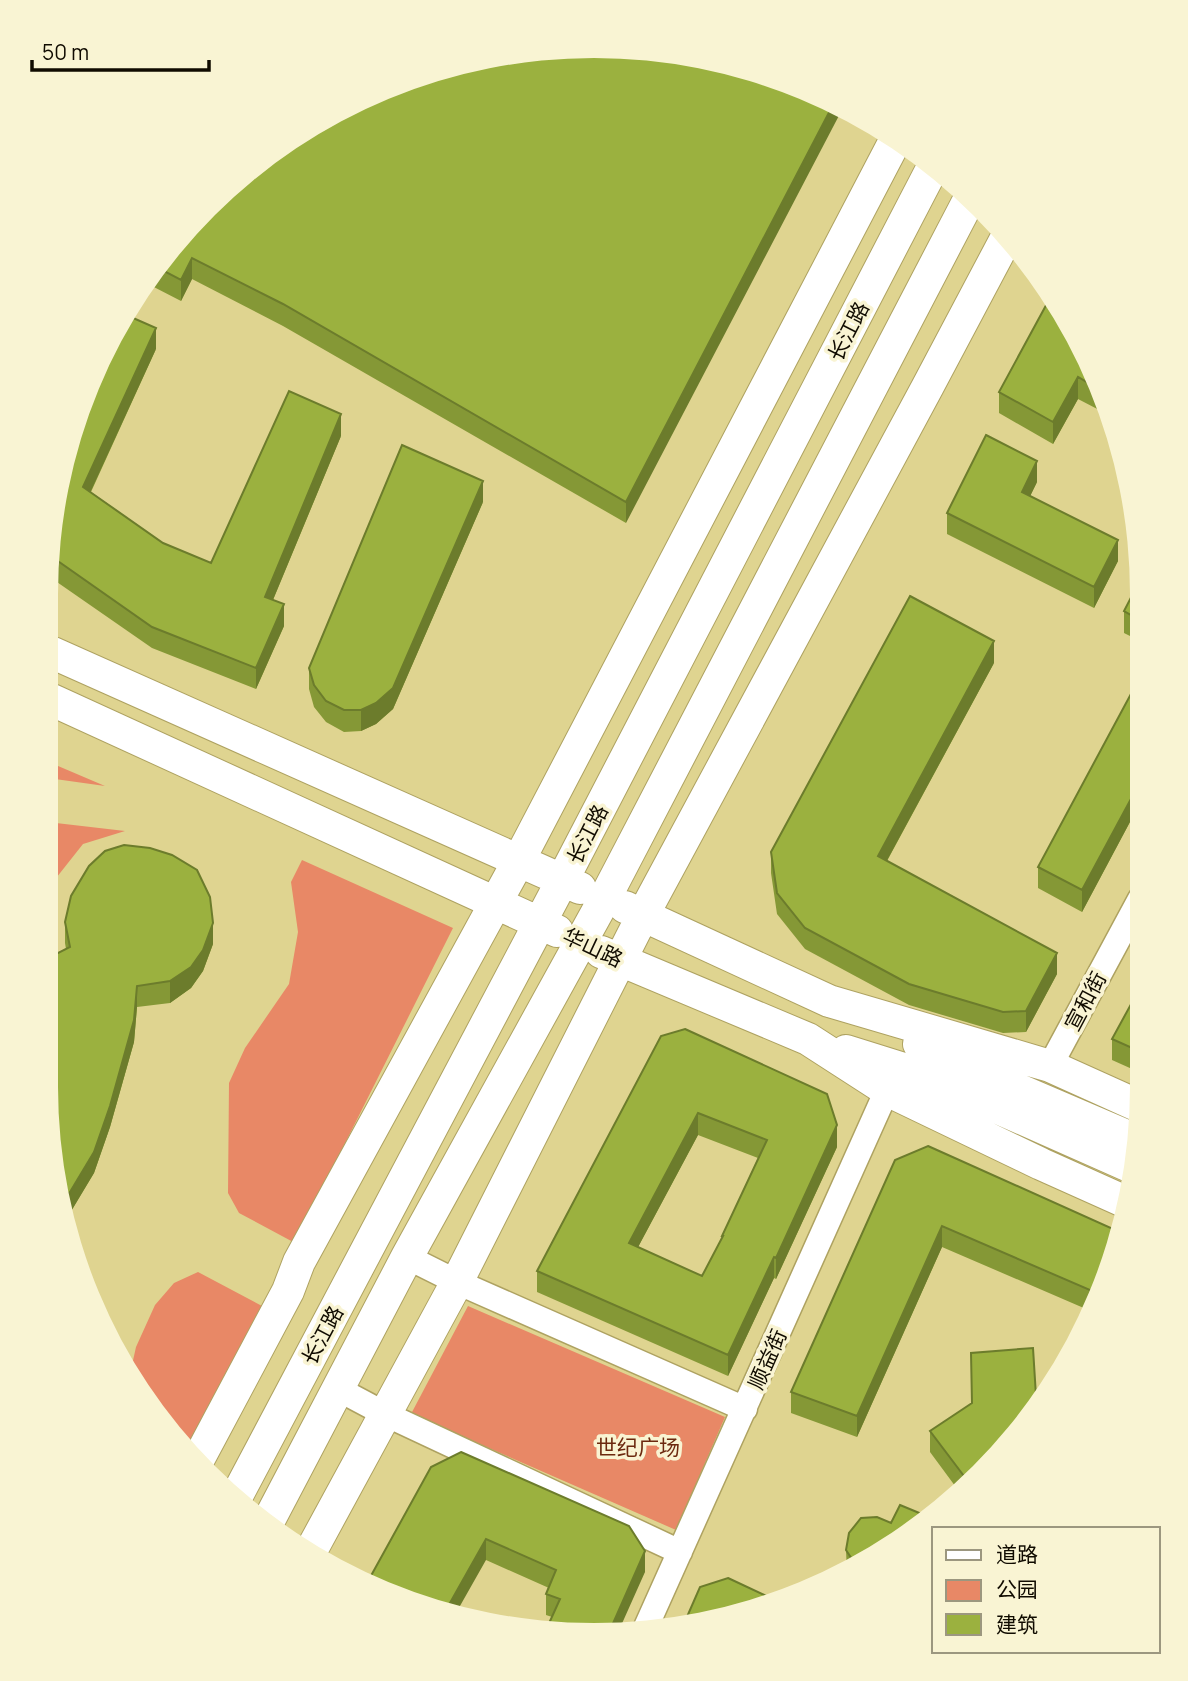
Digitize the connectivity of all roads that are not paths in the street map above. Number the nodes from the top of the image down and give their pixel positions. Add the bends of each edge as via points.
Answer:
1 (891, 148) edge
2 (928, 176) edge
3 (965, 207) edge
4 (1002, 246) edge
5 (58, 655) edge
6 (58, 703) edge
7 (518, 862) junction
8 (562, 881) junction
9 (605, 898) junction
10 (495, 901) junction
11 (643, 915) junction
12 (1130, 918) edge
13 (540, 922) junction
14 (580, 943) junction
15 (621, 960) junction
16 (829, 1001) junction
17 (808, 1040) junction
18 (1050, 1066) junction
19 (887, 1090) junction
20 (1130, 1102) edge
21 (1128, 1137) edge
22 (1125, 1164) edge
23 (1118, 1199) edge
24 (407, 1257) junction
25 (457, 1282) junction
26 (338, 1389) junction
27 (745, 1409) junction
28 (385, 1414) junction
29 (202, 1452) edge
30 (240, 1490) edge
31 (272, 1515) edge
32 (315, 1544) edge
33 (680, 1552) junction
34 (649, 1620) edge

1 - 7 main road
2 - 8 main road, 长江路
3 - 9 main road, 长江路
4 - 11 main road
5 - 7 main road
6 - 10 main road, 华山路
7 - 8 main road
7 - 10 main road
8 - 9 main road
8 - 13 main road, 长江路
9 - 11 main road
9 - 14 main road, 长江路
10 - 13 main road, 华山路
10 - 29 main road via 299,1262
11 - 15 main road
11 - 16 main road
12 - 18 street, 宣和街
13 - 14 main road, 华山路
13 - 30 main road, 长江路
14 - 15 main road, 华山路
14 - 24 main road, 长江路
15 - 17 main road, 华山路
15 - 25 main road
16 - 18 main road
16 - 21 main road
17 - 19 main road, 华山路
17 - 22 main road via 926,1076
18 - 20 main road
19 - 23 main road, 华山路
19 - 27 street, 顺益街
24 - 25 street
24 - 26 main road, 长江路
25 - 27 street
25 - 28 main road
26 - 28 street
26 - 31 main road, 长江路
27 - 33 street, 顺益街
28 - 32 main road
28 - 33 street
33 - 34 street, 顺益街

